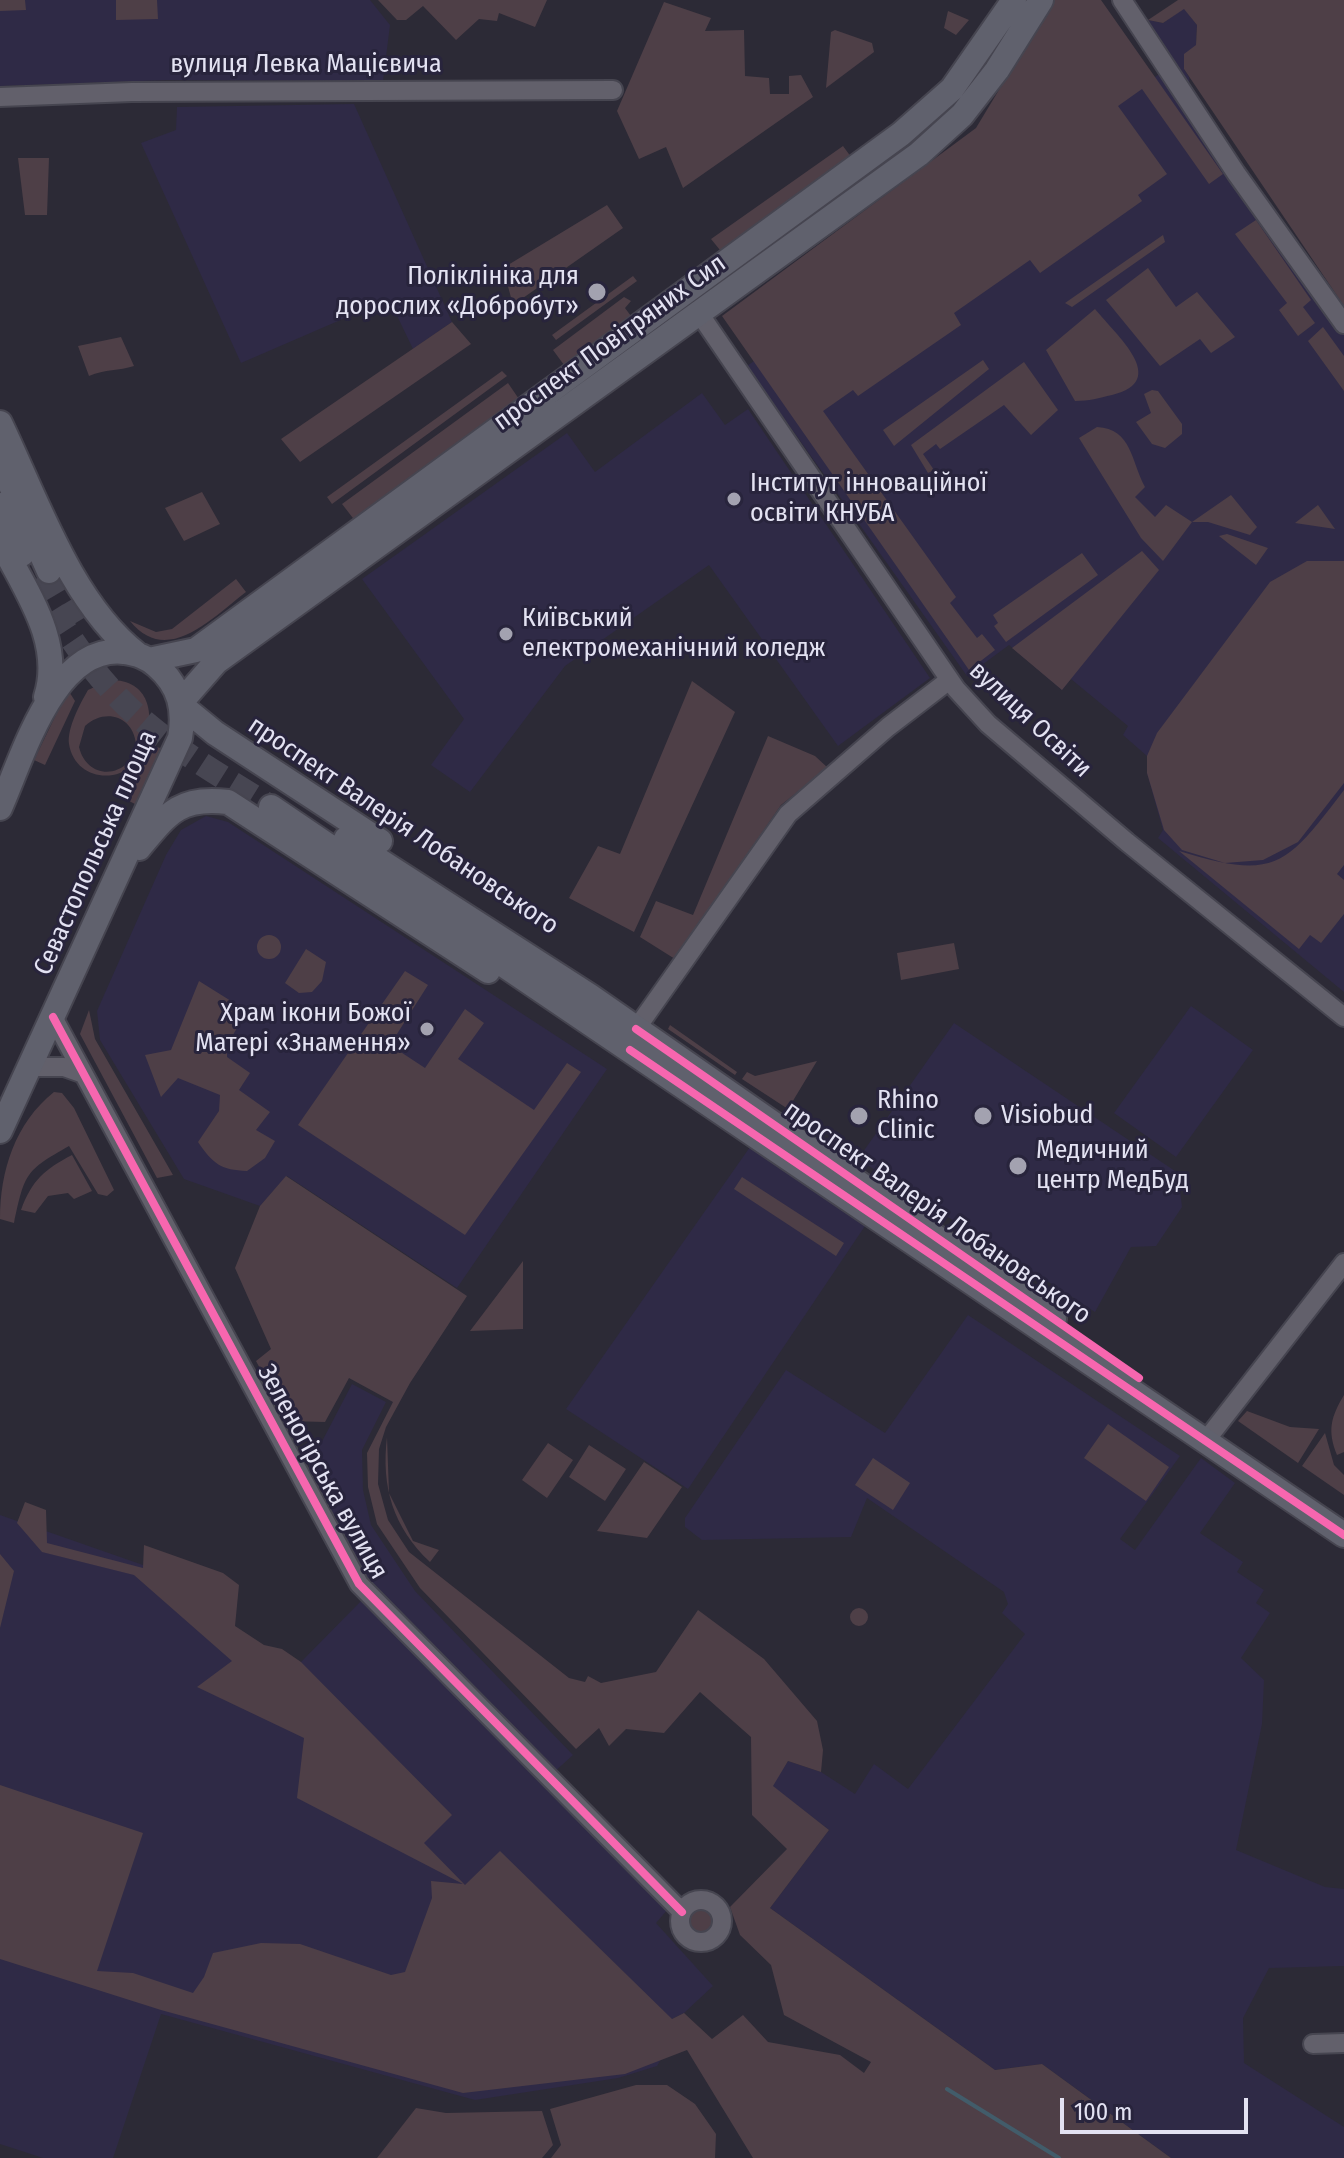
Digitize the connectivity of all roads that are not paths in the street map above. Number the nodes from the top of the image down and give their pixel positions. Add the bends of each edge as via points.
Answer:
1 (1122, 0) edge
2 (1018, 4) edge
3 (613, 90) dead end
4 (0, 97) edge
5 (699, 313) junction
6 (1344, 324) edge
7 (0, 423) edge
8 (0, 461) edge
9 (0, 505) edge
10 (0, 540) edge
11 (143, 657) junction
12 (948, 681) junction
13 (181, 704) junction
14 (37, 725) junction
15 (272, 800) tunnel mouth
16 (0, 808) edge
17 (116, 878) junction
18 (584, 1004) junction
19 (53, 1017) junction
20 (1344, 1017) edge
21 (636, 1029) junction
22 (30, 1067) junction
23 (81, 1073) junction
24 (3, 1117) edge
25 (1344, 1263) edge
26 (1210, 1435) junction
27 (1344, 1519) edge
28 (1344, 1535) edge
29 (682, 1912) dead end
30 (1344, 2043) edge
31 (1313, 2044) dead end

1 - 6 street
2 - 5 main road, проспект Повітряних Сил via 962,115 919,154
2 - 11 main road, проспект Повітряних Сил via 952,89 901,134 196,650
3 - 4 street, вулиця Левка Мацієвича
5 - 12 street, вулиця Освіти
5 - 13 main road, проспект Повітряних Сил via 216,662
7 - 11 main road via 70,569 119,640
8 - 9 main road via 42,576
10 - 14 main road via 50,642 53,664
11 - 13 main road via 170,679
11 - 14 main road via 103,652 72,668
12 - 20 street, вулиця Освіти via 988,724 1119,836
12 - 21 street via 788,814
13 - 17 main road, Севастопольська площа via 180,738
13 - 18 main road, проспект Валерія Лобановського via 215,733 539,949
14 - 16 main road
15 - 18 main road, проспект Валерія Лобановського
17 - 18 main road, проспект Валерія Лобановського via 175,809 190,801 228,802 437,942 513,986
17 - 19 main road, Севастопольська площа
18 - 21 main road, проспект Валерія Лобановського
18 - 26 main road, проспект Валерія Лобановського
19 - 22 main road, Севастопольська площа
19 - 23 street, Зеленогірська вулиця
21 - 26 main road, проспект Валерія Лобановського
22 - 23 street
22 - 24 main road, Севастопольська площа
23 - 29 street, Зеленогірська вулиця via 359,1584
25 - 26 street
26 - 27 main road, проспект Валерія Лобановського
26 - 28 main road, проспект Валерія Лобановського
30 - 31 street

